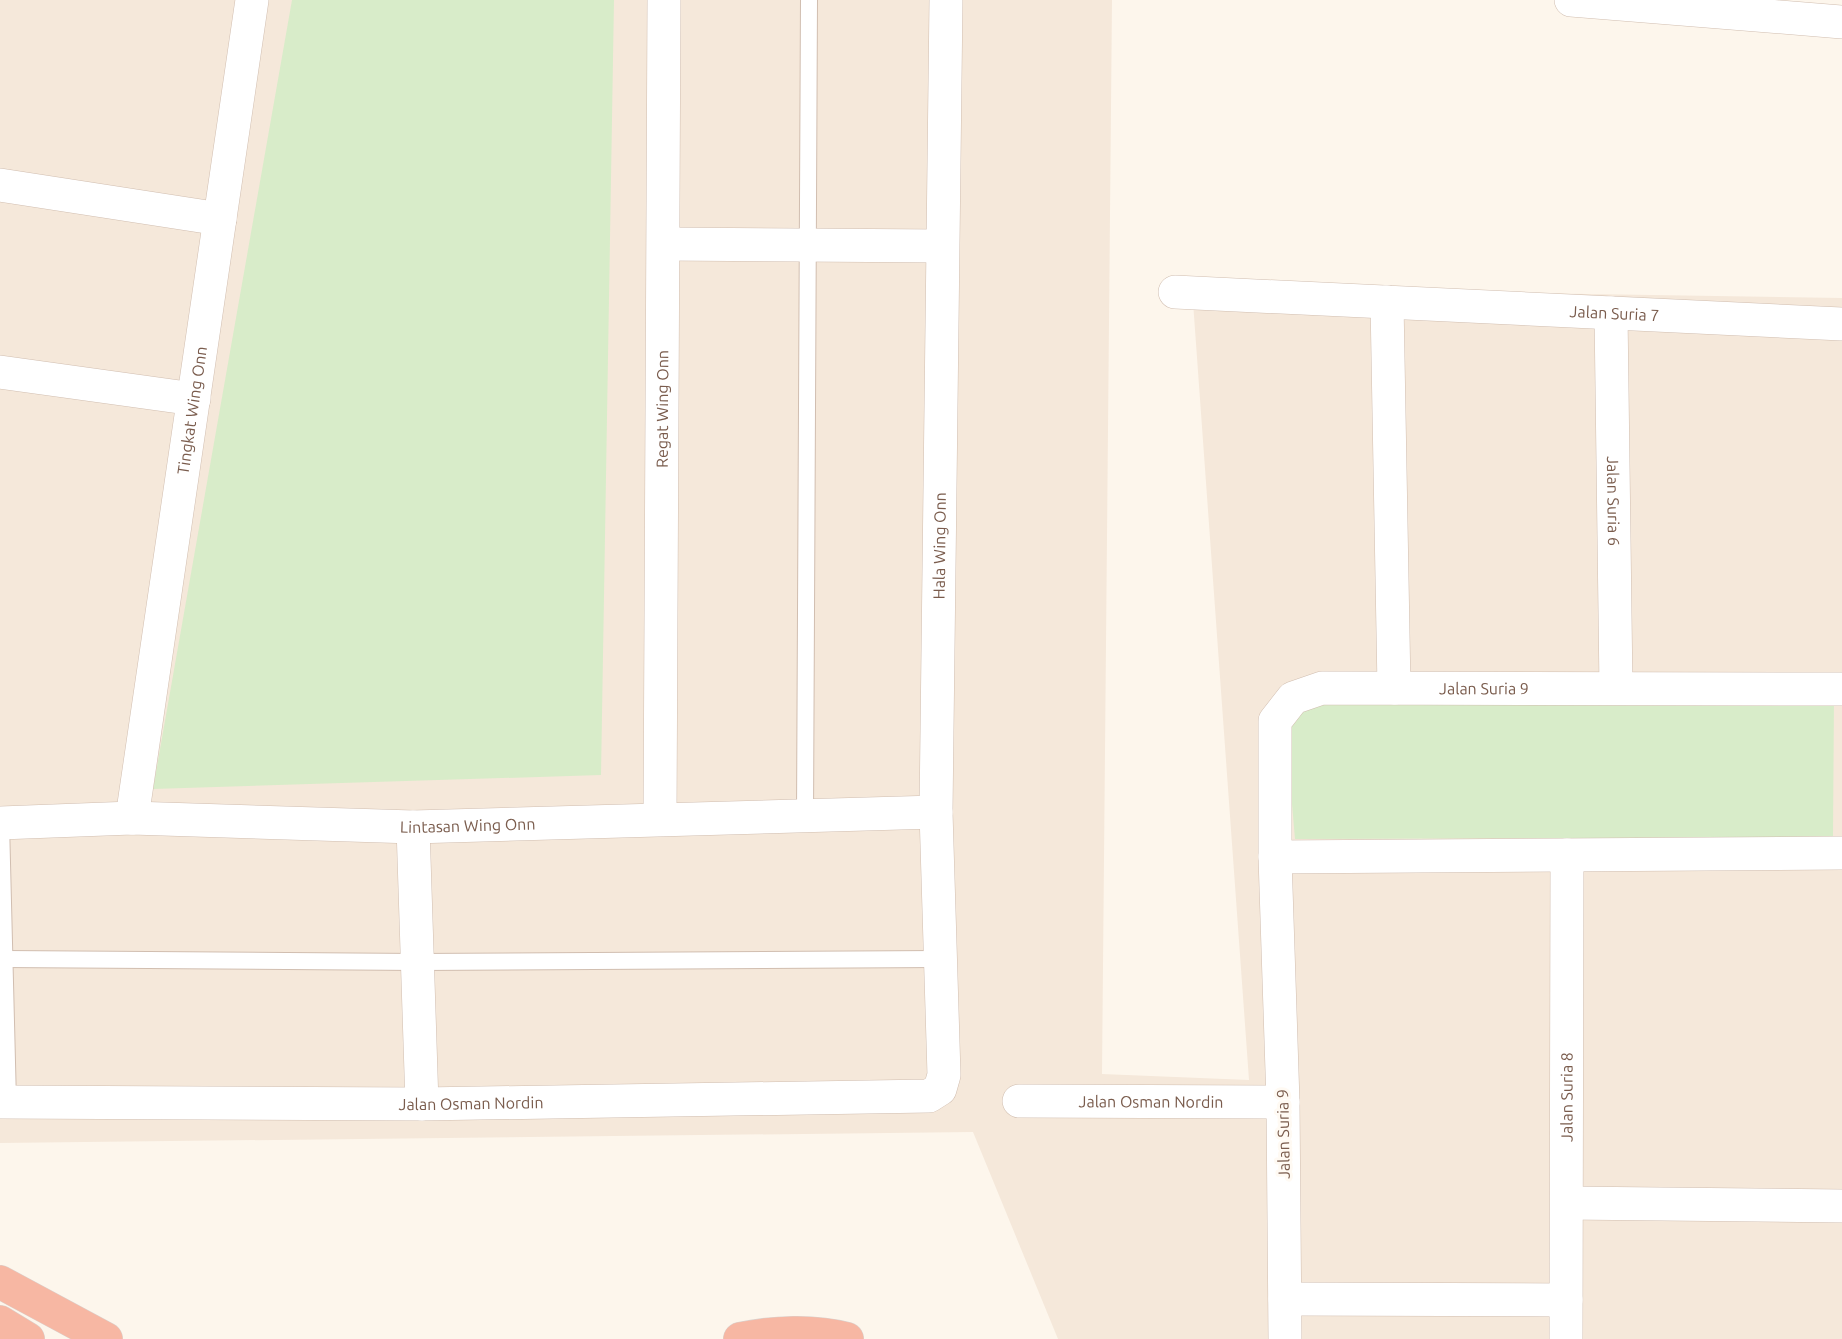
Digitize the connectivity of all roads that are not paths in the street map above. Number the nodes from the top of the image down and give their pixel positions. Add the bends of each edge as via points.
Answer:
1 (252, 0) edge
2 (664, 0) edge
3 (808, 0) edge
4 (945, 0) edge
5 (1571, 0) edge
6 (1842, 22) edge
7 (0, 185) edge
8 (220, 219) junction
9 (664, 244) junction
10 (806, 245) junction
11 (941, 246) junction
12 (1174, 292) dead end
13 (1387, 302) junction
14 (1611, 313) junction
15 (1842, 324) edge
16 (0, 372) edge
17 (194, 399) junction
18 (1394, 688) junction
19 (1616, 688) junction
20 (1842, 689) edge
21 (936, 812) junction
22 (805, 816) junction
23 (132, 818) junction
24 (660, 819) junction
25 (0, 824) edge
26 (413, 827) junction
27 (1842, 853) edge
28 (1567, 855) junction
29 (1275, 857) junction
30 (4, 959) junction
31 (939, 959) junction
32 (417, 962) junction
33 (940, 1089) joint
34 (1019, 1101) dead end
35 (4, 1102) edge
36 (1283, 1102) junction
37 (422, 1104) junction
38 (1567, 1203) junction
39 (1842, 1206) edge
40 (0, 1282) edge
41 (1285, 1299) junction
42 (1566, 1300) junction
43 (0, 1322) edge
44 (27, 1339) edge
45 (106, 1339) edge
46 (740, 1339) edge
47 (847, 1339) edge
48 (1285, 1339) edge
49 (1566, 1339) edge

1 - 8 street, Tingkat Wing Onn
2 - 9 street, Regat Wing Onn
3 - 10 lane
4 - 11 street, Hala Wing Onn
5 - 6 street
7 - 8 street
8 - 17 street, Tingkat Wing Onn
9 - 10 street
9 - 24 street, Regat Wing Onn
10 - 11 street
10 - 22 lane
11 - 21 street, Hala Wing Onn
12 - 13 street, Jalan Suria 7
13 - 14 street, Jalan Suria 7
13 - 18 street
14 - 15 street, Jalan Suria 7
14 - 19 street, Jalan Suria 6
16 - 17 street
17 - 23 street, Tingkat Wing Onn
18 - 19 street, Jalan Suria 9
18 - 29 street, Jalan Suria 9 via 1322,688 1293,698 1275,721
19 - 20 street, Jalan Suria 9
21 - 22 street, Lintasan Wing Onn
21 - 31 street, Hala Wing Onn
22 - 24 street, Lintasan Wing Onn
23 - 25 street, Lintasan Wing Onn
23 - 26 street, Lintasan Wing Onn
24 - 26 street, Lintasan Wing Onn
25 - 30 lane
26 - 32 street
27 - 28 street
28 - 29 street
28 - 38 street, Jalan Suria 8
29 - 36 street, Jalan Suria 9
30 - 32 lane
30 - 35 lane
31 - 32 lane
31 - 33 street, Hala Wing Onn via 944,1075
32 - 37 street
33 - 37 street, Jalan Osman Nordin via 929,1096
34 - 36 street, Jalan Osman Nordin
35 - 37 street, Jalan Osman Nordin
36 - 41 street, Jalan Suria 9
38 - 39 street
38 - 42 street, Jalan Suria 8
40 - 45 highway
41 - 42 street
41 - 48 street, Jalan Suria 9
42 - 49 street, Jalan Suria 8
43 - 44 highway
46 - 47 highway via 789,1334

